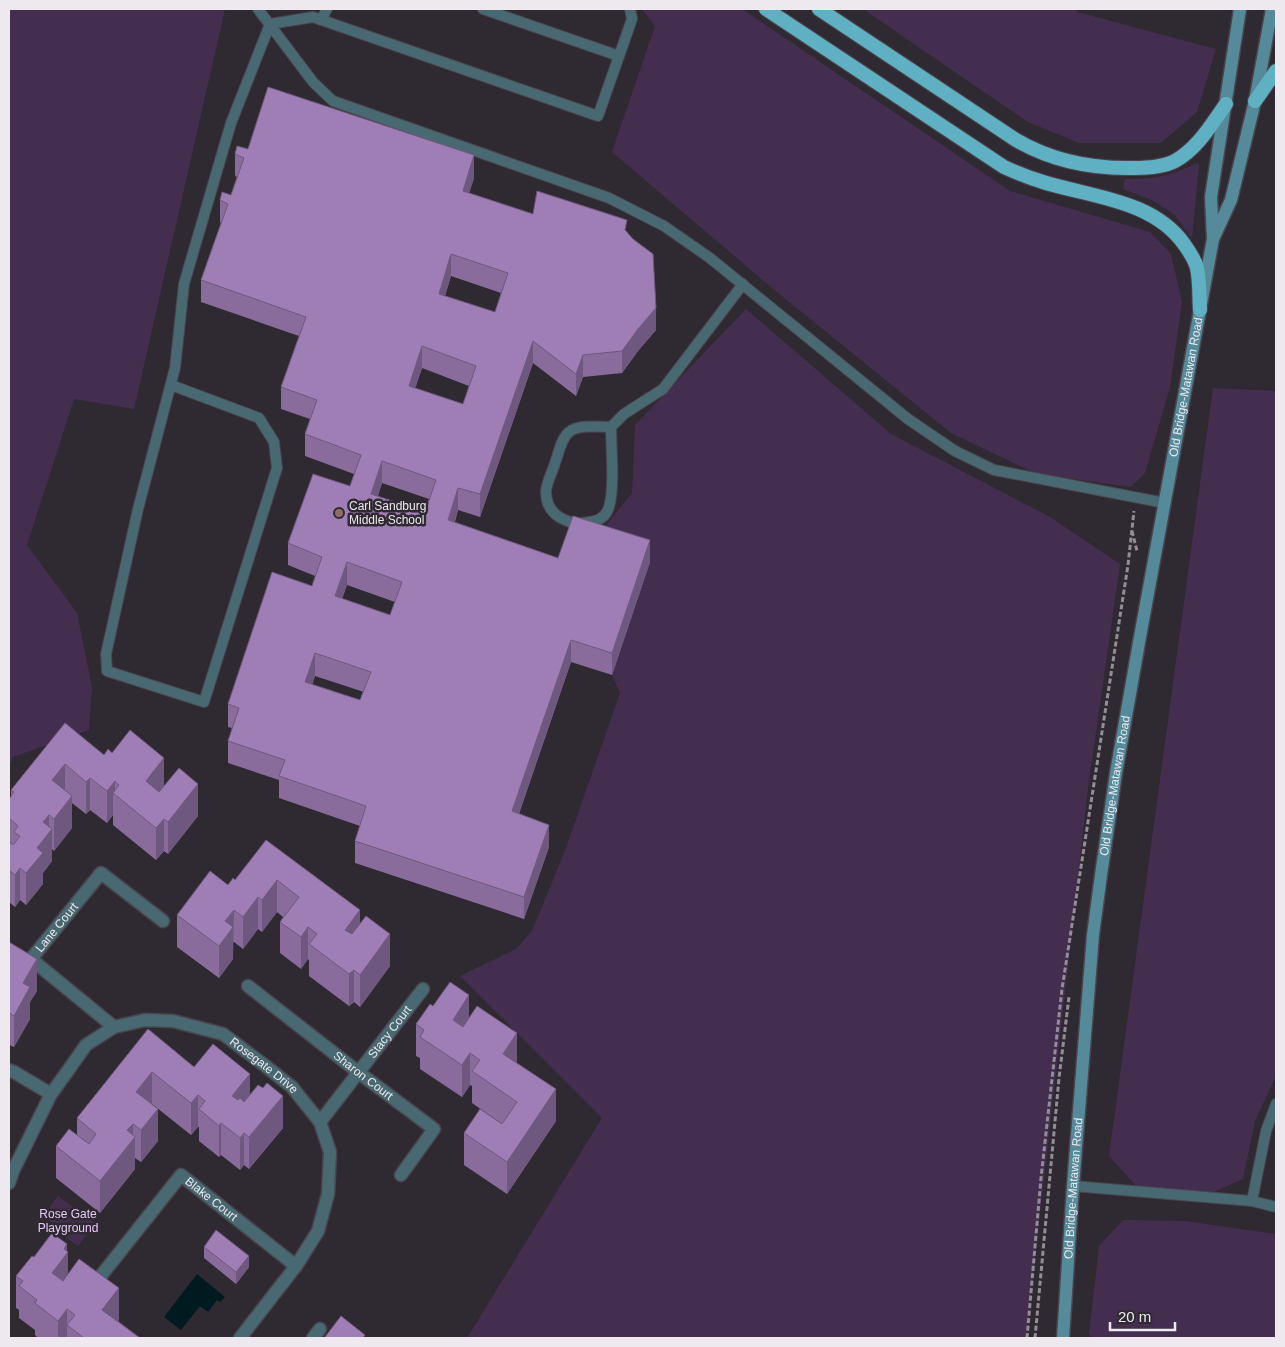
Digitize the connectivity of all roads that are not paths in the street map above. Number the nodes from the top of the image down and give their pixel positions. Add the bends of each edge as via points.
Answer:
1 (258, 9) edge
2 (327, 9) edge
3 (482, 9) edge
4 (630, 9) edge
5 (766, 9) edge
6 (819, 9) edge
7 (1240, 9) edge
8 (1272, 9) edge
9 (321, 20) junction
10 (270, 24) junction
11 (619, 56) junction
12 (1276, 71) edge
13 (1255, 101) junction
14 (1226, 104) junction
15 (1212, 240) junction
16 (743, 284) junction
17 (1200, 310) junction
18 (171, 385) junction
19 (611, 427) junction
20 (1165, 503) junction
21 (163, 921) dead end
22 (248, 986) dead end
23 (423, 989) dead end
24 (114, 1027) junction
25 (9, 1070) edge
26 (358, 1072) junction
27 (51, 1094) junction
28 (1276, 1104) edge
29 (320, 1122) junction
30 (401, 1175) dead end
31 (9, 1183) edge
32 (1073, 1186) junction
33 (1252, 1201) junction
34 (1276, 1207) edge
35 (296, 1266) junction
36 (100, 1277) edge
37 (240, 1338) edge
38 (1063, 1338) edge

1 - 10 lane
2 - 9 lane
3 - 11 lane
4 - 11 lane via 632,19
5 - 17 highway via 1004,167 1043,182 1124,204 1164,224 1180,238 1197,267
6 - 14 highway via 1016,140 1071,163 1124,168 1160,166 1174,161 1200,141
7 - 14 main road, Old Bridge-Matawan Road
8 - 13 main road, Old Bridge-Matawan Road
9 - 10 lane via 313,17
9 - 11 lane via 598,116
10 - 16 lane via 313,82 333,101 609,198 664,226
10 - 18 lane via 231,123 184,284
12 - 13 highway
13 - 15 main road, Old Bridge-Matawan Road via 1231,200
14 - 15 main road, Old Bridge-Matawan Road via 1210,197
15 - 17 main road, Old Bridge-Matawan Road
16 - 19 lane via 663,389 624,414
16 - 20 lane via 908,419 955,451 994,470
17 - 20 main road, Old Bridge-Matawan Road
18 - 18 lane via 138,509 106,654 107,671 204,702 278,468 274,442 259,418
19 - 19 lane via 570,430 562,441 546,492 551,509 561,519 573,524 589,522 601,519 608,510 611,497
20 - 32 main road, Old Bridge-Matawan Road via 1116,773 1094,926
21 - 24 street, Lane Court via 101,873 27,956
22 - 26 street, Sharon Court
23 - 26 street, Stacy Court
24 - 27 street, Rosegate Drive via 86,1045
24 - 29 street, Rosegate Drive via 145,1020 173,1021 223,1034 292,1087
25 - 27 street
26 - 29 street, Stacy Court
26 - 30 street, Sharon Court via 434,1129
27 - 31 street, Rosegate Drive
28 - 33 lane via 1266,1131
29 - 35 street, Rosegate Drive via 330,1152 328,1194 318,1231
32 - 33 lane
32 - 38 main road, Old Bridge-Matawan Road
33 - 34 lane
35 - 36 street, Blake Court via 181,1175
35 - 37 street, Rosegate Drive

